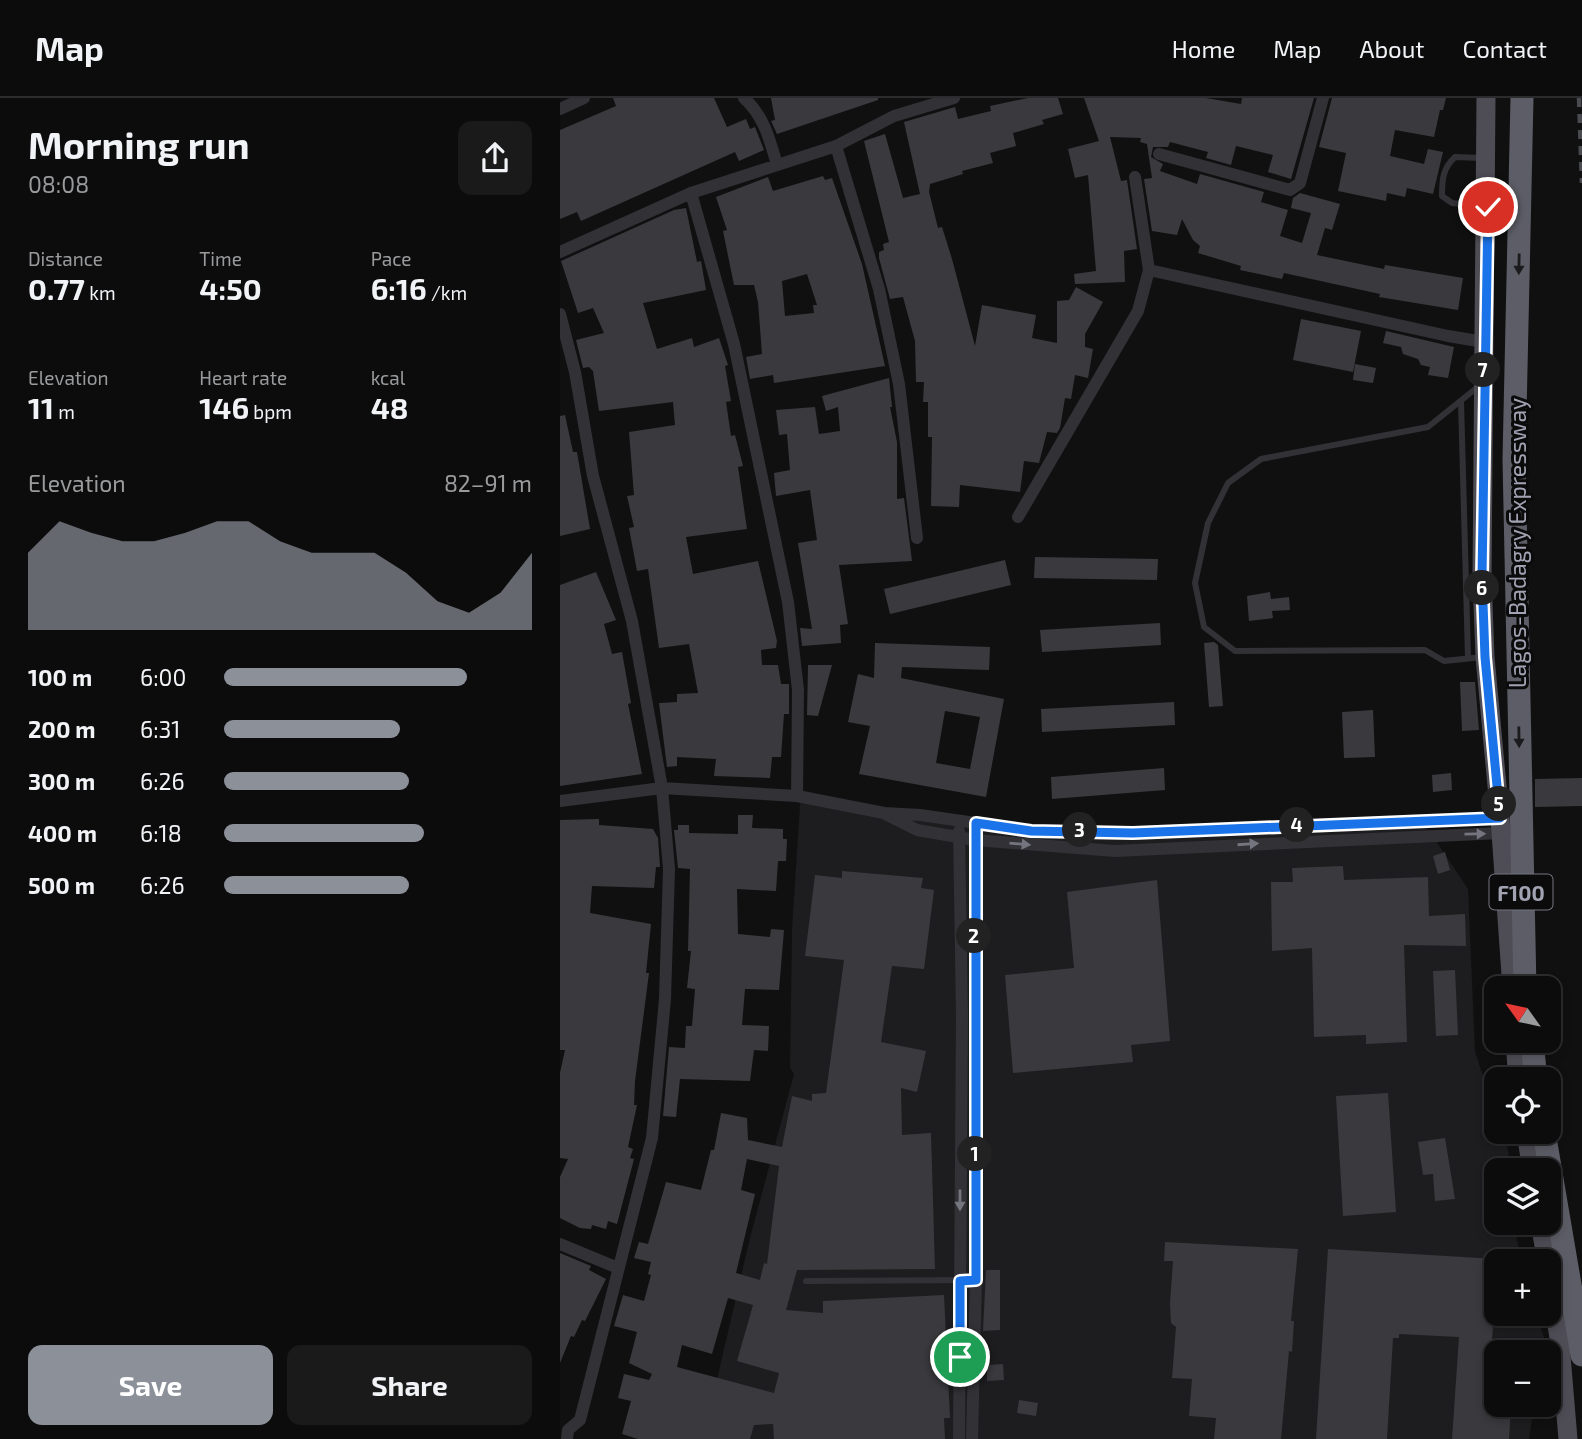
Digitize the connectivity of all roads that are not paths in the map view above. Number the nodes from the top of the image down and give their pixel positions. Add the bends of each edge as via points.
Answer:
1 (584, 98) edge
2 (744, 98) edge
3 (954, 98) edge
4 (1323, 98) edge
5 (1486, 98) edge
6 (1522, 98) edge
7 (560, 109) edge
8 (836, 146) junction
9 (1159, 154) dead end
10 (1488, 159) junction
11 (778, 165) junction
12 (1135, 177) dead end
13 (691, 193) junction
14 (1488, 207) junction
15 (560, 252) edge
16 (1149, 270) junction
17 (560, 314) edge
18 (1484, 342) junction
19 (1483, 382) junction
20 (1461, 401) junction
21 (1018, 517) dead end
22 (917, 538) dead end
23 (1476, 658) junction
24 (662, 788) junction
25 (797, 796) junction
26 (560, 801) edge
27 (884, 813) junction
28 (956, 819) junction
29 (976, 823) junction
30 (1501, 826) junction
31 (961, 838) junction
32 (975, 840) junction
33 (1510, 976) edge
34 (1524, 976) edge
35 (1546, 1144) edge
36 (560, 1244) edge
37 (618, 1268) junction
38 (976, 1280) junction
39 (806, 1281) dead end
40 (960, 1281) junction
41 (1557, 1326) edge
42 (1582, 1355) edge
43 (567, 1439) edge
44 (960, 1439) edge
45 (972, 1439) edge
46 (1567, 1439) edge

1 - 7 street
2 - 11 street via 755,108
3 - 8 street via 894,116
4 - 9 street via 1295,189
5 - 10 main road, Lagos-Badagry Expressway
6 -> 34 highway, Lagos-Badagry Expressway / F100 via 1514,459
8 - 11 street
8 - 22 street via 879,289 899,384
10 - 14 main road, Lagos-Badagry Expressway
10 - 14 lane via 1455,157 1446,165 1442,180 1443,195 1452,203
11 - 13 street
12 - 16 street
13 - 15 street
13 - 25 street via 734,344 788,602 798,690
14 - 18 main road, Lagos-Badagry Expressway
16 - 18 street
16 - 21 street via 1127,335
17 - 24 street via 593,476 632,621
18 - 19 main road, Lagos-Badagry Expressway
19 - 20 lane
19 - 23 main road, Lagos-Badagry Expressway via 1482,577
20 - 23 lane
20 - 23 lane via 1428,427 1261,459 1228,483 1208,523 1195,583 1204,627 1235,652 1425,650 1444,661
23 - 30 main road, Lagos-Badagry Expressway
24 - 25 street
24 - 26 street
24 - 37 street via 669,869 665,999 652,1138
25 - 27 street
27 - 28 street
27 - 31 street via 917,830
28 - 29 street
28 - 31 street
29 - 30 street via 1031,831 1133,833
29 - 32 street
32 -> 30 street via 1115,851
30 - 33 main road, Lagos-Badagry Expressway
31 - 32 street
31 -> 40 street
32 - 38 street
35 - 42 highway
36 - 37 street
37 - 43 street via 580,1420 568,1430
38 - 40 lane
38 - 45 street
39 - 40 lane
40 - 44 street
41 - 46 main road

